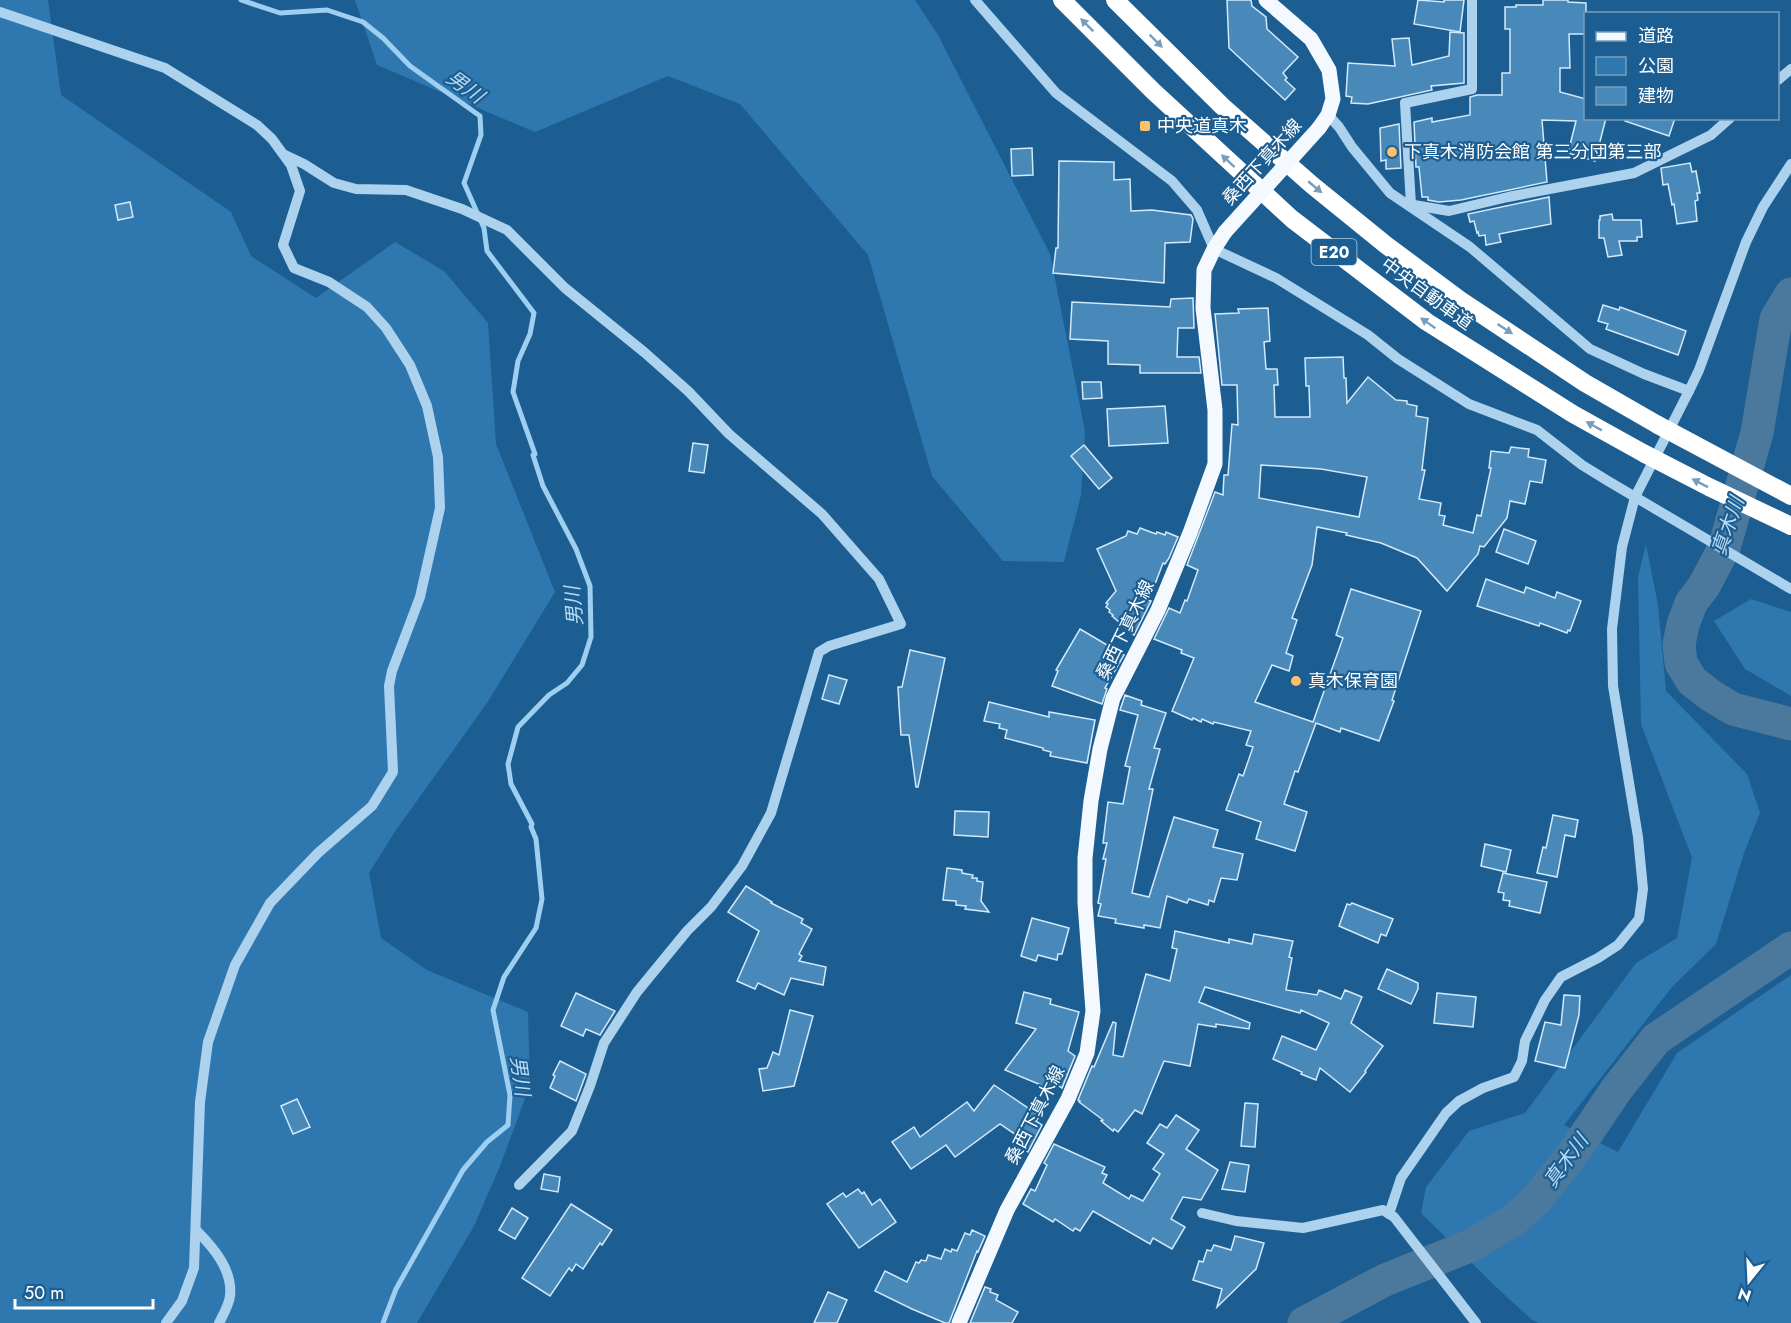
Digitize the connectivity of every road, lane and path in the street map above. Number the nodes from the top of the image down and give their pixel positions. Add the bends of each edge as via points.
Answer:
1 (975, 0) edge
2 (1062, 0) edge
3 (1115, 0) edge
4 (1266, 0) edge
5 (1472, 0) edge
6 (0, 12) edge
7 (1791, 69) edge
8 (1779, 79) edge
9 (1328, 115) junction
10 (1728, 120) edge
11 (282, 153) junction
12 (1791, 164) edge
13 (1408, 204) junction
14 (1214, 249) junction
15 (1689, 391) junction
16 (1791, 496) edge
17 (1635, 497) junction
18 (1791, 526) edge
19 (1791, 589) edge
20 (519, 1185) dead end
21 (1202, 1213) dead end
22 (1389, 1214) junction
23 (196, 1230) junction
24 (166, 1323) edge
25 (219, 1323) edge
26 (959, 1323) edge
27 (1476, 1323) edge

1 - 14 street via 1056,93 1172,181 1197,210
18 -> 2 highway, 中央自動車道 / E20, bridge via 1573,414 1427,322 1292,219 1153,91
3 -> 16 highway, 中央自動車道 / E20, bridge via 1222,106 1312,185 1460,300 1585,382
4 - 9 main road, 桑西下真木線 via 1311,39 1329,70 1333,99
5 - 13 street via 1472,89 1405,103
6 - 11 street via 165,68 257,125
7 - 8 street
9 - 13 street via 1390,193
9 - 14 main road, 桑西下真木線, bridge
10 - 13 street via 1711,135 1634,173 1449,211
11 - 20 street via 334,183 356,189 406,190 507,230 565,288 680,383 729,434 822,514 879,579 901,624 819,651 771,813 742,866 636,992 604,1043 572,1131
11 - 23 street via 291,165 300,192 283,245 294,268 329,282 367,307 410,365 427,406 438,457 440,508 420,597 388,686 393,772 372,806 318,853 270,903 235,966 208,1042 200,1102
12 - 15 street via 1746,242
13 - 15 street via 1470,247 1590,349
14 - 17 street via 1276,278 1469,404 1537,430 1582,465
14 - 26 main road, 桑西下真木線 via 1204,270 1203,308 1215,410 1215,464 1158,610 1113,698 1091,801 1085,903 1093,1011 1087,1053 1068,1099 1007,1210
15 - 17 street
17 - 19 street
17 - 22 street via 1622,547 1612,629 1613,686 1643,889 1639,919 1618,945 1561,977 1525,1041 1514,1077 1483,1088 1446,1113 1401,1178
21 - 22 street via 1303,1228 1383,1210
22 - 27 street
23 - 24 street via 194,1268 182,1301
23 - 25 street via 214,1249 230,1280 230,1299

